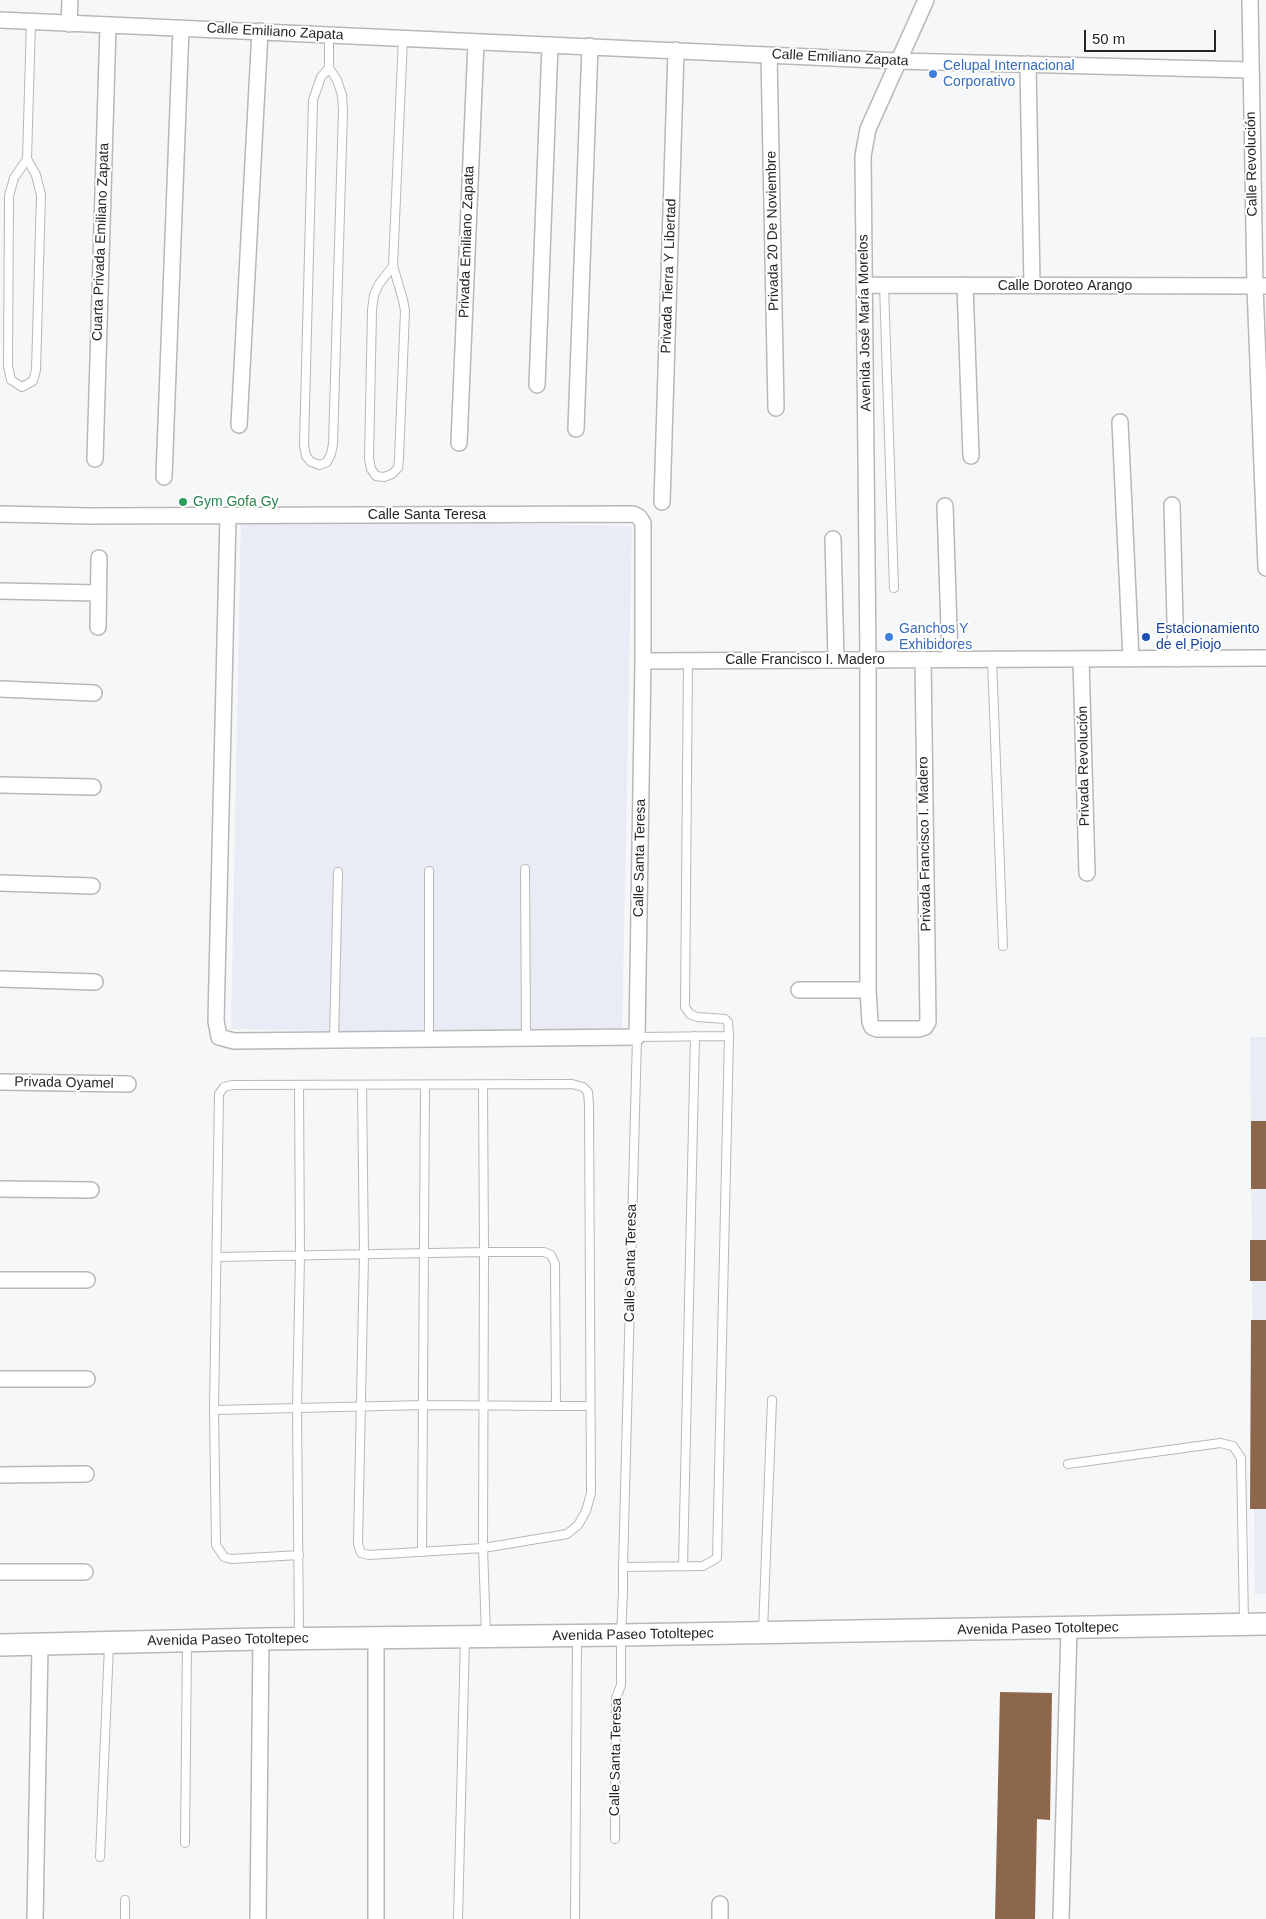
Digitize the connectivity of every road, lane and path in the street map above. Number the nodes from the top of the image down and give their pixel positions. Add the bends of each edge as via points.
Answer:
1 (70, 0) edge
2 (926, 0) edge
3 (1250, 0) edge
4 (0, 20) edge
5 (31, 22) junction
6 (69, 24) junction
7 (108, 26) junction
8 (181, 28) junction
9 (260, 31) junction
10 (329, 35) junction
11 (403, 38) junction
12 (476, 42) junction
13 (550, 45) junction
14 (590, 46) junction
15 (676, 50) junction
16 (769, 55) junction
17 (898, 61) junction
18 (1028, 64) junction
19 (329, 68) junction
20 (1250, 70) junction
21 (27, 159) junction
22 (393, 266) junction
23 (864, 285) junction
24 (884, 285) junction
25 (965, 285) junction
26 (1032, 286) junction
27 (1260, 286) edge
28 (537, 385) dead end
29 (776, 408) dead end
30 (1120, 422) dead end
31 (239, 425) dead end
32 (576, 429) dead end
33 (459, 443) dead end
34 (971, 456) dead end
35 (95, 459) dead end
36 (164, 477) dead end
37 (662, 502) dead end
38 (1172, 505) dead end
39 (945, 506) dead end
40 (0, 514) edge
41 (228, 516) junction
42 (833, 539) dead end
43 (99, 558) dead end
44 (1266, 568) edge
45 (894, 588) dead end
46 (0, 591) edge
47 (97, 593) junction
48 (98, 627) dead end
49 (1266, 658) edge
50 (923, 659) junction
51 (950, 659) junction
52 (992, 659) junction
53 (1081, 659) junction
54 (1132, 659) junction
55 (1176, 659) junction
56 (836, 660) junction
57 (868, 660) junction
58 (688, 661) junction
59 (643, 662) junction
60 (0, 689) edge
61 (94, 693) dead end
62 (0, 785) edge
63 (92, 787) dead end
64 (525, 869) dead end
65 (429, 871) dead end
66 (338, 872) dead end
67 (1087, 872) dead end
68 (0, 883) edge
69 (92, 886) dead end
70 (1003, 946) dead end
71 (0, 979) edge
72 (95, 982) dead end
73 (799, 990) dead end
74 (868, 990) junction
75 (925, 1027) joint
76 (695, 1036) junction
77 (729, 1036) junction
78 (637, 1037) junction
79 (429, 1039) junction
80 (526, 1039) junction
81 (334, 1040) junction
82 (0, 1082) edge
83 (128, 1084) dead end
84 (362, 1085) junction
85 (425, 1085) junction
86 (483, 1085) junction
87 (299, 1086) junction
88 (0, 1189) edge
89 (91, 1190) dead end
90 (484, 1252) junction
91 (424, 1254) junction
92 (364, 1255) junction
93 (300, 1256) junction
94 (217, 1258) junction
95 (0, 1280) edge
96 (87, 1280) dead end
97 (0, 1379) edge
98 (87, 1379) dead end
99 (772, 1400) dead end
100 (361, 1405) junction
101 (424, 1405) junction
102 (483, 1406) junction
103 (556, 1406) junction
104 (590, 1406) junction
105 (297, 1407) junction
106 (214, 1410) junction
107 (1068, 1464) dead end
108 (86, 1474) dead end
109 (0, 1475) edge
110 (483, 1548) junction
111 (422, 1552) junction
112 (299, 1555) junction
113 (683, 1566) junction
114 (623, 1567) junction
115 (0, 1572) edge
116 (85, 1572) dead end
117 (1244, 1624) junction
118 (1266, 1624) edge
119 (1069, 1628) junction
120 (763, 1633) junction
121 (577, 1635) junction
122 (622, 1635) junction
123 (464, 1636) junction
124 (486, 1636) junction
125 (376, 1637) junction
126 (300, 1638) junction
127 (260, 1639) junction
128 (187, 1641) junction
129 (109, 1643) junction
130 (40, 1644) junction
131 (0, 1645) edge
132 (615, 1839) dead end
133 (185, 1843) dead end
134 (100, 1857) dead end
135 (125, 1900) dead end
136 (35, 1919) edge
137 (125, 1919) edge
138 (258, 1919) edge
139 (376, 1919) edge
140 (458, 1919) edge
141 (575, 1919) edge
142 (1061, 1919) edge

1 - 6 street
2 - 17 street, Avenida José María Morelos
3 - 20 street, Calle Revolución
4 - 5 street, Calle Emiliano Zapata
5 - 6 street, Calle Emiliano Zapata
5 - 21 lane
6 - 7 street, Calle Emiliano Zapata
7 - 8 street, Calle Emiliano Zapata
7 - 35 street, Cuarta Privada Emiliano Zapata
8 - 9 street, Calle Emiliano Zapata
8 - 36 street
9 - 10 street, Calle Emiliano Zapata
9 - 31 street
10 - 11 street, Calle Emiliano Zapata
10 - 19 lane
11 - 12 street, Calle Emiliano Zapata
11 - 22 lane
12 - 13 street, Calle Emiliano Zapata
12 - 33 street, Privada Emiliano Zapata
13 - 14 street, Calle Emiliano Zapata
13 - 28 street
14 - 15 street, Calle Emiliano Zapata
14 - 32 street
15 - 16 street, Calle Emiliano Zapata
15 - 37 street, Privada Tierra Y Libertad
16 - 17 street, Calle Emiliano Zapata
16 - 29 street, Privada 20 De Noviembre
17 - 18 street, Calle Emiliano Zapata
17 - 23 street, Avenida José María Morelos via 864,141
18 - 20 street, Calle Emiliano Zapata
18 - 26 street
19 - 19 lane via 321,77 313,100 304,445 306,456 320,465 327,462 333,444 343,111 342,95
20 - 27 street, Calle Revolución
21 - 21 lane via 36,175 41,195 36,370 33,381 22,387 11,380 8,366 9,196 14,178
22 - 22 lane via 404,300 400,458 398,468 384,477 376,476 369,459 372,310 379,284
23 - 24 street, Calle Doroteo Arango
23 - 57 street, Avenida José María Morelos
24 - 25 street, Calle Doroteo Arango
24 - 45 lane
25 - 26 street, Calle Doroteo Arango
25 - 34 street
26 - 27 street, Calle Doroteo Arango
27 - 44 street, Calle Revolución
30 - 54 street
38 - 55 street
39 - 51 street
40 - 41 street, Calle Santa Teresa
41 - 59 street, Calle Santa Teresa via 633,514 643,523
41 - 81 street via 216,1021 219,1037 234,1041
42 - 56 street
43 - 47 street
46 - 47 street
47 - 48 street
49 - 55 street, Calle Francisco I. Madero
50 - 51 street, Calle Francisco I. Madero
50 - 57 street, Calle Francisco I. Madero
50 - 75 street, Privada Francisco I. Madero via 928,1022
51 - 52 street, Calle Francisco I. Madero
52 - 53 street, Calle Francisco I. Madero
52 - 70 lane
53 - 54 street, Calle Francisco I. Madero
53 - 67 street, Privada Revolución
54 - 55 street, Calle Francisco I. Madero
56 - 57 street, Calle Francisco I. Madero
56 - 58 street, Calle Francisco I. Madero
57 - 74 street, Avenida José María Morelos
58 - 59 street, Calle Francisco I. Madero
58 - 77 lane via 685,1007 697,1017 725,1019
59 - 78 street, Calle Santa Teresa
60 - 61 street
62 - 63 street
64 - 80 lane
65 - 79 lane
66 - 81 lane
68 - 69 street
71 - 72 street
73 - 74 street
74 - 75 street, Avenida José María Morelos via 872,1027
76 - 77 lane
76 - 78 lane
76 - 113 lane
77 - 113 lane via 717,1558 702,1566
78 - 80 street
78 - 114 lane, Calle Santa Teresa
79 - 80 street
79 - 81 street
82 - 83 street, Privada Oyamel
84 - 85 lane
84 - 87 lane
84 - 92 lane
85 - 86 lane
85 - 91 lane
86 - 90 lane
86 - 104 lane via 572,1084 583,1086 588,1092
87 - 93 lane
87 - 94 lane via 232,1085 224,1087 219,1094
88 - 89 street
90 - 91 lane
90 - 102 lane
90 - 103 lane via 544,1252 551,1255 555,1264
91 - 92 lane
91 - 101 lane
92 - 93 lane
92 - 100 lane
93 - 94 lane
93 - 105 lane
94 - 106 lane
95 - 96 street
97 - 98 street
99 - 120 lane
100 - 101 lane
100 - 105 lane
100 - 111 lane via 358,1544 361,1553
101 - 102 lane
101 - 111 lane
102 - 103 lane
102 - 110 lane
103 - 104 lane
104 - 110 lane via 591,1493 578,1525 567,1534
105 - 106 lane
105 - 112 lane
106 - 112 lane via 216,1545 219,1551 231,1560
107 - 117 lane via 1220,1443 1233,1446 1241,1458
108 - 109 street
110 - 111 lane
110 - 124 lane
112 - 126 lane
113 - 114 lane
114 - 122 lane, Calle Santa Teresa
115 - 116 street
117 - 118 main road, Avenida Paseo Totoltepec
117 - 119 main road, Avenida Paseo Totoltepec
119 - 120 main road, Avenida Paseo Totoltepec
119 - 142 street
120 - 122 main road, Avenida Paseo Totoltepec
121 - 122 main road, Avenida Paseo Totoltepec
121 - 124 main road, Avenida Paseo Totoltepec
121 - 141 lane
122 - 132 lane, Calle Santa Teresa via 621,1685 616,1698
123 - 124 main road, Avenida Paseo Totoltepec
123 - 125 main road, Avenida Paseo Totoltepec
123 - 140 lane
125 - 126 main road, Avenida Paseo Totoltepec
125 - 139 street
126 - 127 main road, Avenida Paseo Totoltepec
127 - 128 main road, Avenida Paseo Totoltepec
127 - 138 street
128 - 129 main road, Avenida Paseo Totoltepec
128 - 133 lane
129 - 130 main road, Avenida Paseo Totoltepec
129 - 134 lane
130 - 131 main road, Avenida Paseo Totoltepec
130 - 136 street
135 - 137 lane

